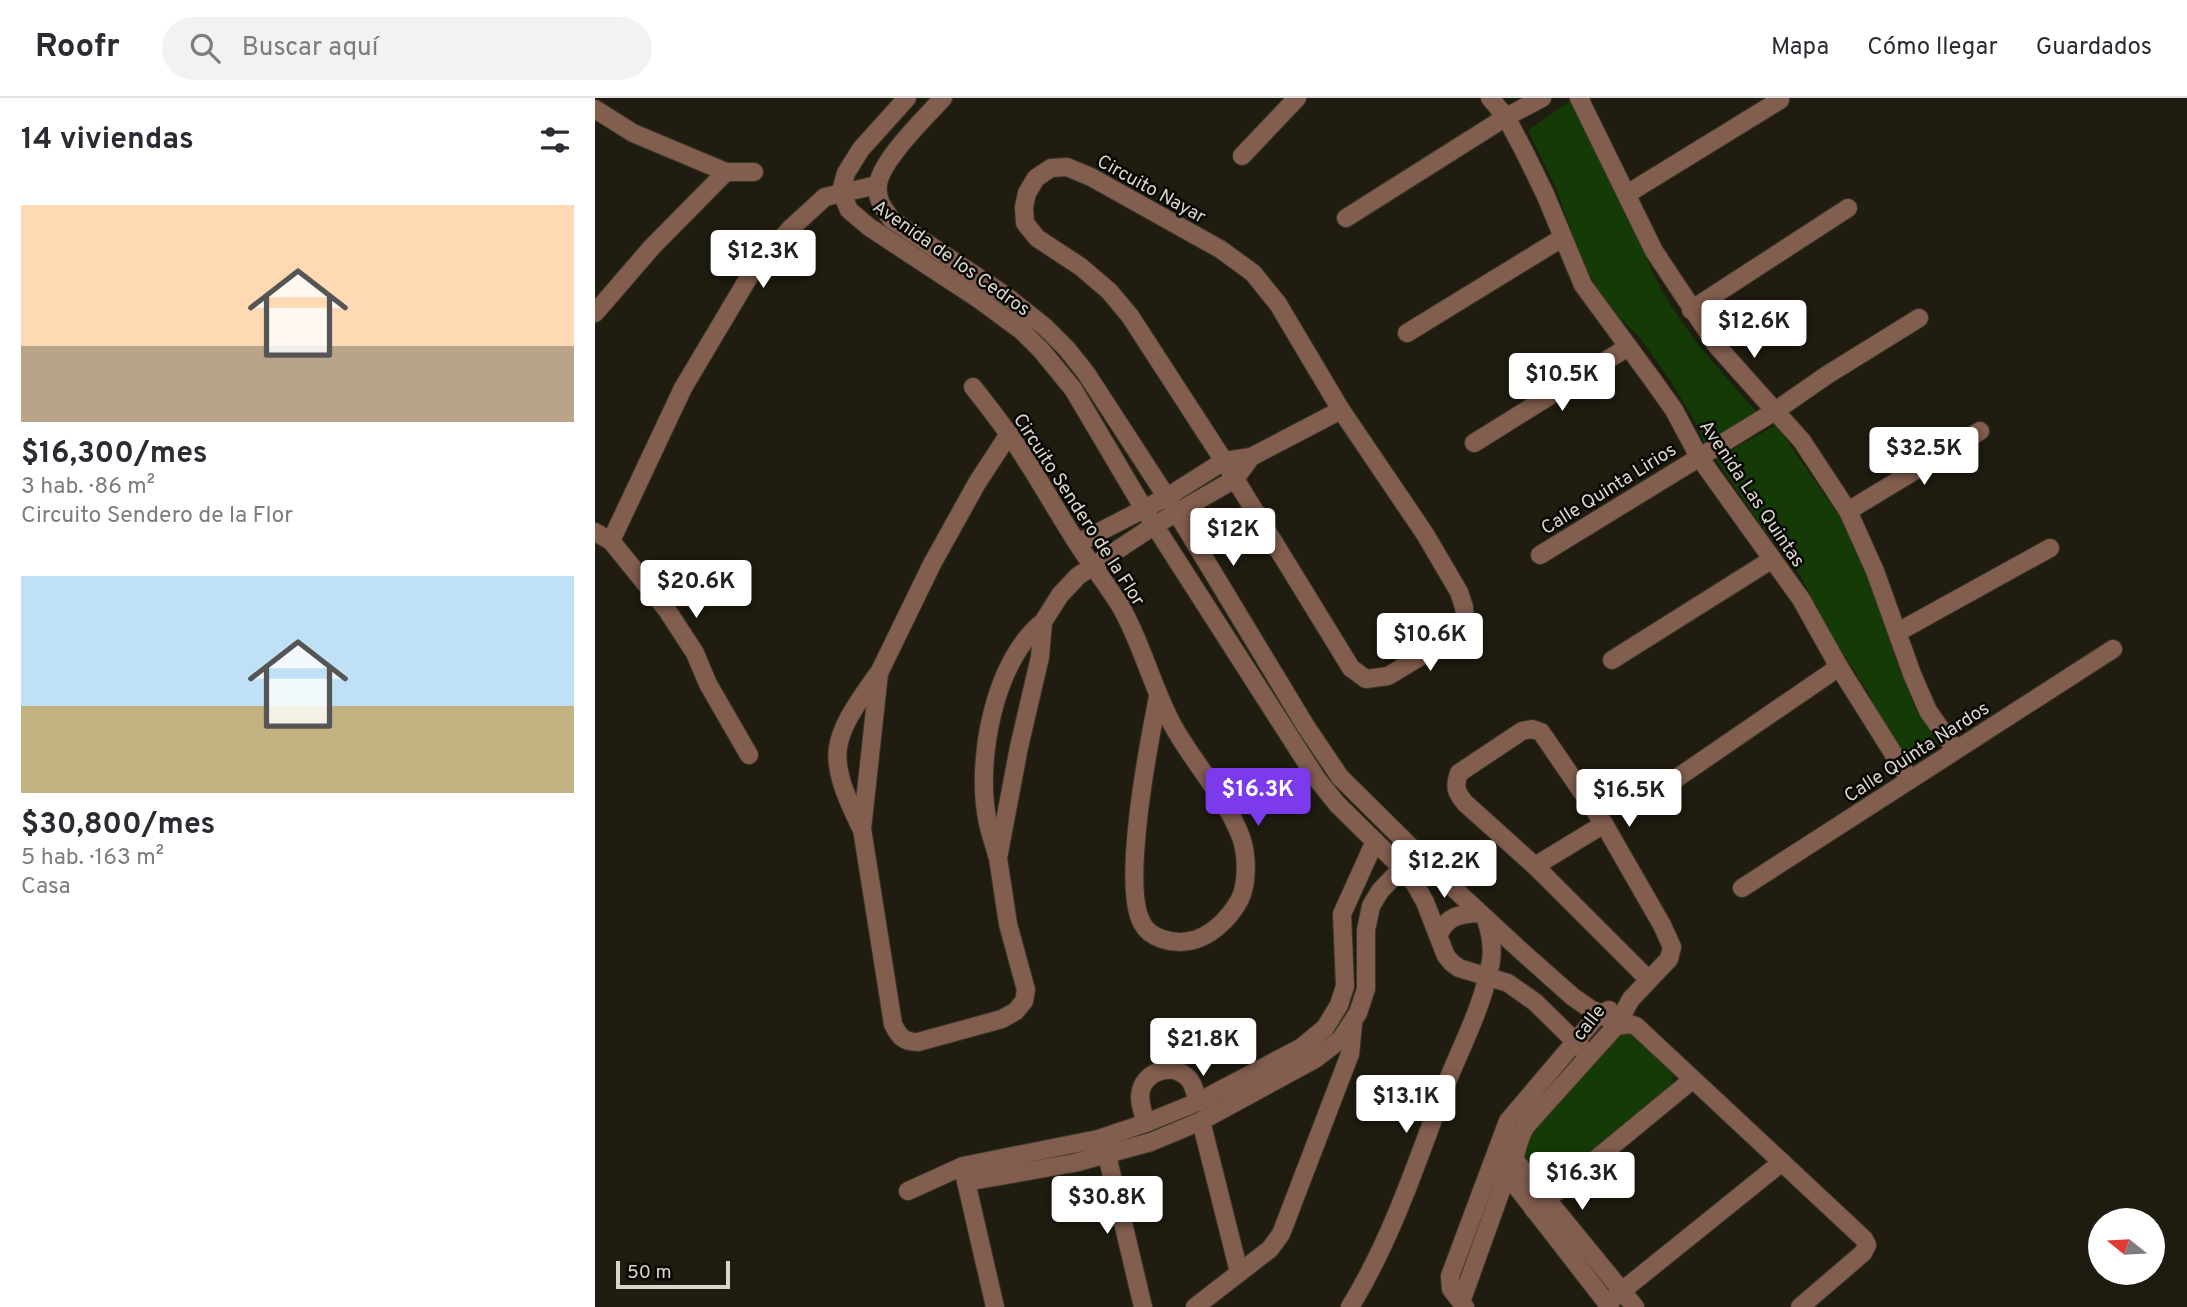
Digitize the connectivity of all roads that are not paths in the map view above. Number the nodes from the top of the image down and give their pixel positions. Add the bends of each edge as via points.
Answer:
1 (907, 98) edge
2 (943, 98) edge
3 (1297, 98) edge
4 (1490, 98) edge
5 (1542, 98) edge
6 (1579, 98) edge
7 (1780, 100) edge
8 (595, 109) edge
9 (1506, 117) junction
10 (1242, 156) dead end
11 (726, 172) junction
12 (754, 172) dead end
13 (877, 184) junction
14 (841, 191) junction
15 (1627, 194) junction
16 (1848, 208) dead end
17 (1346, 218) dead end
18 (1562, 238) junction
19 (1691, 310) junction
20 (595, 313) edge
21 (1919, 318) dead end
22 (1407, 333) dead end
23 (1629, 347) junction
24 (973, 387) dead end
25 (1341, 410) junction
26 (1775, 411) junction
27 (1980, 431) dead end
28 (1009, 434) junction
29 (1475, 443) dead end
30 (1251, 457) junction
31 (1699, 457) junction
32 (1224, 461) junction
33 (1235, 479) junction
34 (1167, 497) junction
35 (1144, 509) junction
36 (1848, 511) junction
37 (1177, 513) junction
38 (1155, 525) junction
39 (603, 537) edge
40 (1078, 543) junction
41 (2050, 548) dead end
42 (1540, 555) dead end
43 (1771, 559) junction
44 (1093, 565) junction
45 (1043, 622) junction
46 (1898, 632) junction
47 (2113, 649) dead end
48 (1612, 660) dead end
49 (1839, 667) junction
50 (879, 673) junction
51 (1158, 697) junction
52 (1955, 749) junction
53 (749, 755) dead end
54 (1677, 779) dead end
55 (1910, 780) junction
56 (1604, 824) junction
57 (862, 829) junction
58 (1401, 838) junction
59 (1381, 847) junction
60 (999, 858) junction
61 (1535, 866) junction
62 (1402, 868) junction
63 (1742, 888) dead end
64 (1483, 916) junction
65 (1341, 930) junction
66 (1366, 930) junction
67 (1439, 934) junction
68 (1487, 976) junction
69 (1648, 979) junction
70 (1631, 999) junction
71 (1600, 1013) junction
72 (1353, 1024) junction
73 (1616, 1026) junction
74 (1575, 1041) junction
75 (1589, 1055) junction
76 (1692, 1080) junction
77 (1198, 1102) junction
78 (1201, 1121) junction
79 (1146, 1123) junction
80 (1496, 1149) junction
81 (1107, 1155) junction
82 (1783, 1162) junction
83 (1511, 1168) junction
84 (964, 1174) junction
85 (908, 1191) dead end
86 (1541, 1205) junction
87 (1240, 1272) junction
88 (1622, 1291) junction
89 (1463, 1305) edge
90 (1609, 1305) edge
91 (995, 1307) edge
92 (1143, 1307) edge
93 (1195, 1307) edge
94 (1350, 1307) edge
95 (1635, 1307) edge
96 (1800, 1307) edge

1 - 14 street via 861,149
2 - 13 street, Avenida de los Cedros via 884,167
3 - 10 street
4 - 9 street, Avenida Las Quintas
5 - 9 street
6 - 15 street
7 - 15 street
8 - 11 street via 633,133
9 - 17 street
9 - 18 street, Avenida Las Quintas
11 - 12 street
11 - 20 street
13 - 14 street
13 - 34 street, Avenida de los Cedros via 880,204 892,220 1006,296 1067,349
14 - 35 street, Avenida de los Cedros via 849,210 869,227 980,300 1041,349 1073,390
14 - 39 street via 803,215 744,284
15 - 19 street via 1654,251
16 - 19 street
18 - 22 street
18 - 23 street, Avenida Las Quintas via 1583,285
19 - 26 street
21 - 26 street, Calle Quinta Lirios
23 - 29 street
23 - 31 street, Avenida Las Quintas via 1674,410
24 - 28 street, Circuito Sendero de la Flor
25 - 30 street
25 - 32 street, Circuito Nayar via 1278,304 1253,273 1220,249 1091,177 1067,167 1051,168 1036,178 1027,193 1025,223 1037,238 1109,291 1130,316
25 - 33 street, Circuito Nayar via 1459,592 1465,620 1458,634 1388,676 1366,679 1357,674
26 - 31 street, Calle Quinta Lirios
26 - 36 street via 1802,441
27 - 36 street
28 - 40 street, Circuito Sendero de la Flor
28 - 50 street via 932,564
30 - 32 street
30 - 33 street
31 - 42 street, Calle Quinta Lirios
31 - 43 street, Avenida Las Quintas
32 - 33 street, Circuito Nayar
32 - 34 street
33 - 37 street
34 - 35 street
34 - 37 street, Avenida de los Cedros
35 - 38 street, Avenida de los Cedros
35 - 40 street
36 - 46 street
37 - 38 street
37 - 58 street, Avenida de los Cedros via 1323,754
38 - 44 street
38 - 59 street, Avenida de los Cedros via 1317,779
39 - 53 street via 667,610
40 - 44 street, Circuito Sendero de la Flor
41 - 46 street
43 - 48 street
43 - 49 street, Avenida Las Quintas via 1801,600
44 - 45 street via 1060,595
44 - 51 street, Circuito Sendero de la Flor via 1122,609
45 - 60 street
45 - 60 street via 1028,633 1004,678 986,746 987,818
46 - 52 street via 1928,712
47 - 52 street, Calle Quinta Nardos
49 - 54 street
49 - 55 street, Avenida Las Quintas
50 - 57 street
50 - 57 street via 847,719 836,756 843,792
51 - 51 street, Circuito Sendero de la Flor via 1135,859 1136,899 1142,924 1174,943 1204,937 1229,918 1241,897 1246,867 1242,839 1226,806
52 - 55 street, Calle Quinta Nardos
55 - 63 street, Calle Quinta Nardos
56 - 61 street
56 - 61 street via 1546,737 1532,729 1522,731 1459,773 1456,792
56 - 69 street via 1672,947 1669,959
57 - 60 street via 893,1024 906,1042 1002,1019 1024,1001 1026,990 1008,925
58 - 59 street
58 - 64 street, Avenida de los Cedros
59 - 62 street, Avenida de los Cedros
59 - 65 street via 1345,904
61 - 69 street
62 - 66 street via 1371,906
62 - 67 street, Avenida de los Cedros
64 - 67 street via 1457,915
64 - 68 street via 1492,937
64 - 71 street, Avenida de los Cedros via 1573,997
65 - 66 street
65 - 77 street via 1345,986 1325,1028 1302,1047
66 - 72 street via 1366,989
67 - 68 street, Avenida de los Cedros via 1452,963
68 - 74 street, Avenida de los Cedros via 1508,983 1535,1002
68 - 94 street via 1388,1234
69 - 70 street
70 - 71 street, calle
70 - 73 street, calle
71 - 73 street, Avenida de los Cedros
71 - 74 street, calle
72 - 78 street via 1315,1059
72 - 87 street via 1350,1054 1281,1234
73 - 75 street, calle
73 - 76 street via 1636,1026
74 - 75 street, Avenida de los Cedros
74 - 80 street, calle via 1517,1109
75 - 83 street, calle via 1526,1126
76 - 82 street
76 - 86 street
77 - 79 street
77 - 79 street via 1187,1077 1165,1069 1154,1073 1140,1091
78 - 81 street
78 - 87 street
79 - 84 street
80 - 83 street
80 - 89 street, calle via 1449,1284
81 - 84 street via 1074,1164
81 - 92 street
82 - 88 street
82 - 96 street via 1867,1245 1856,1261
83 - 86 street
83 - 89 street, calle
84 - 85 street
84 - 91 street
86 - 88 street
86 - 90 street
87 - 93 street
88 - 90 street
88 - 95 street

